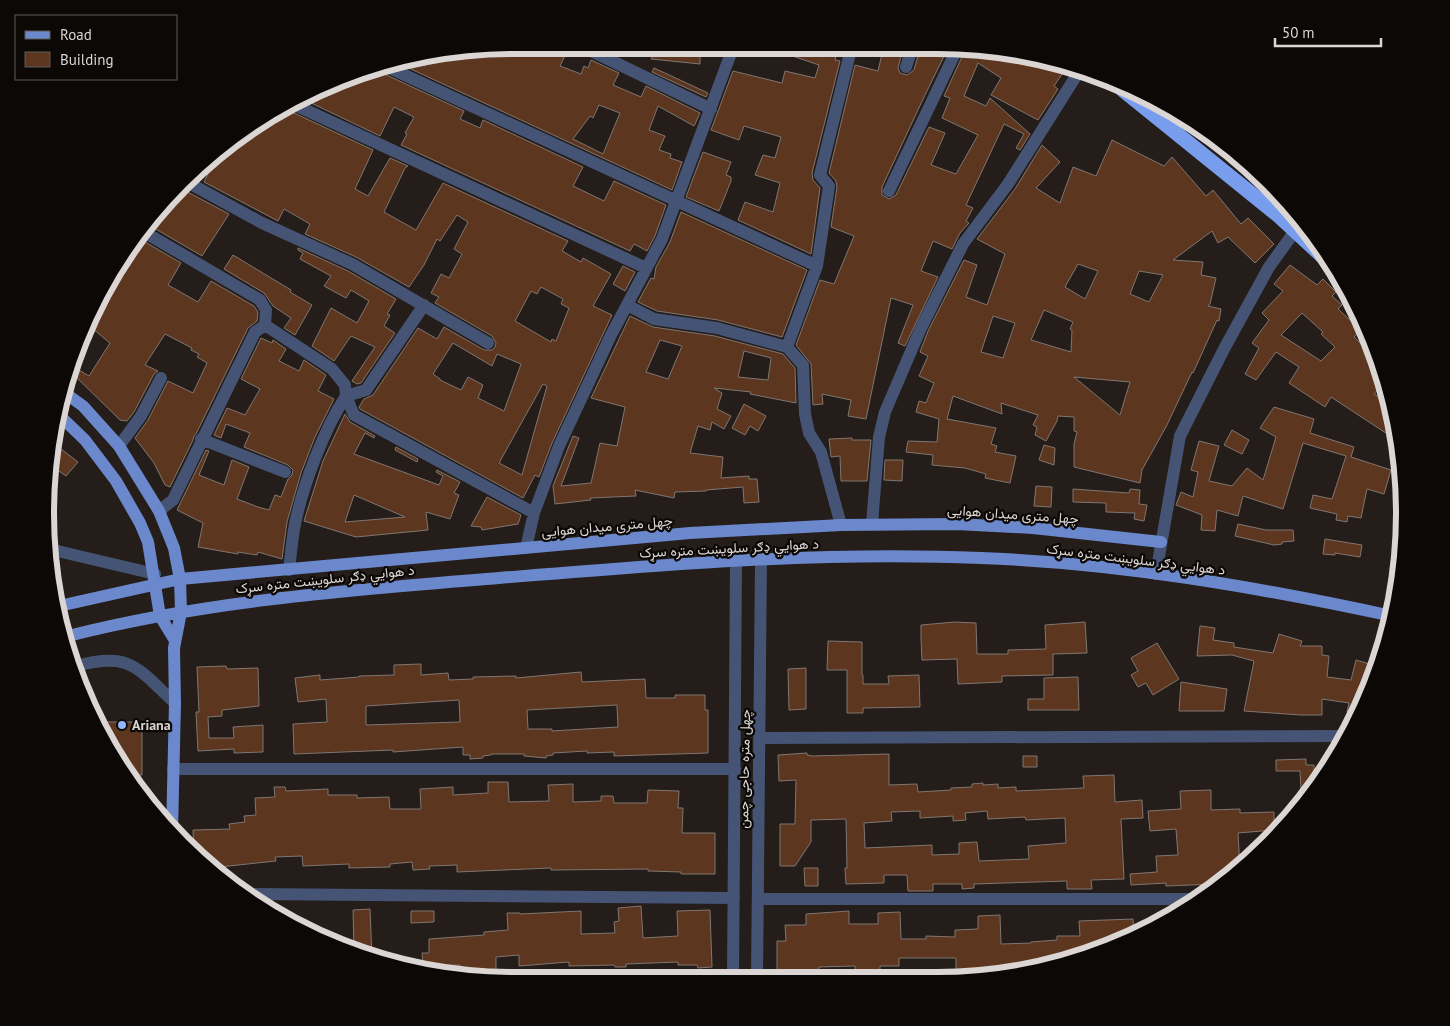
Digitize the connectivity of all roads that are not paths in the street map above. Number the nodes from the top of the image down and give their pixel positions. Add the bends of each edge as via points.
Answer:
1 (598, 54) edge
2 (731, 54) edge
3 (850, 54) edge
4 (910, 54) edge
5 (954, 55) edge
6 (906, 67) dead end
7 (393, 69) edge
8 (1077, 75) edge
9 (1132, 98) edge
10 (299, 107) edge
11 (711, 109) junction
12 (192, 185) edge
13 (889, 191) dead end
14 (676, 202) junction
15 (1295, 231) junction
16 (148, 234) edge
17 (1309, 243) edge
18 (817, 266) junction
19 (646, 268) junction
20 (424, 305) junction
21 (627, 305) junction
22 (265, 325) junction
23 (488, 343) dead end
24 (788, 347) junction
25 (161, 378) dead end
26 (69, 396) edge
27 (346, 396) junction
28 (64, 420) edge
29 (201, 439) junction
30 (119, 446) junction
31 (285, 472) dead end
32 (158, 511) junction
33 (534, 513) junction
34 (872, 524) junction
35 (841, 525) junction
36 (1161, 542) junction
37 (526, 548) junction
38 (56, 551) edge
39 (761, 559) junction
40 (736, 560) junction
41 (289, 570) junction
42 (1156, 574) junction
43 (156, 579) junction
44 (180, 579) junction
45 (63, 605) edge
46 (181, 612) junction
47 (1385, 614) edge
48 (160, 616) junction
49 (70, 636) edge
50 (174, 640) junction
51 (80, 665) edge
52 (175, 703) junction
53 (1339, 736) edge
54 (759, 738) junction
55 (174, 769) junction
56 (735, 769) junction
57 (172, 821) edge
58 (257, 894) edge
59 (734, 898) junction
60 (758, 899) junction
61 (1186, 899) edge
62 (733, 972) edge
63 (757, 972) edge

1 - 11 street
2 - 11 street
3 - 18 street via 820,175 829,186
4 - 6 street
5 - 13 street
7 - 14 street
8 - 34 street via 986,217 963,244 921,328 881,428
9 - 15 highway
10 - 19 street
11 - 14 street
12 - 20 street via 262,223 352,264
14 - 18 street
14 - 19 street via 662,239
15 - 17 highway
15 - 36 street via 1269,267 1180,436
16 - 22 street via 260,300 266,310
18 - 24 street
19 - 21 street
20 - 23 street
20 - 27 street via 366,390
21 - 24 street via 654,319 717,328
21 - 33 street via 559,446
22 - 27 street via 332,369 344,385
22 - 29 street via 255,332
24 - 35 street via 803,365 809,433 821,452
25 - 30 street via 141,416
26 - 30 main road via 83,406
27 - 33 street via 354,414
27 - 41 street via 334,414 305,488 295,524
28 - 43 main road via 85,440 116,481 148,542
29 - 31 street
29 - 32 street via 173,500
30 - 32 main road
32 - 44 main road via 174,548
33 - 37 street
34 - 35 main road, چهل متری میدان هوایی
34 - 36 main road, چهل متری میدان هوایی via 1032,528
35 - 37 main road, چهل متری میدان هوایی via 690,533
36 - 42 street
37 - 41 main road, چهل متری میدان هوایی
38 - 43 street
39 - 40 main road, د هوايي ډګر سلویښت متره سړک
39 - 42 main road, د هوايي ډګر سلویښت متره سړک via 981,558
39 - 54 street, چهل متره حاجی چمن
40 - 46 main road, د هوايي ډګر سلویښت متره سړک via 312,594
40 - 56 street, چهل متره حاجی چمن
41 - 44 main road, چهل متری میدان هوایی
42 - 47 main road, د هوايي ډګر سلویښت متره سړک
43 - 44 main road, چهل متری میدان هوایی
43 - 45 main road, چهل متری میدان هوایی
43 - 48 main road
44 - 46 main road
46 - 48 main road, د هوايي ډګر سلویښت متره سړک
46 - 50 main road
48 - 49 main road, د هوايي ډګر سلویښت متره سړک
48 - 50 main road
50 - 52 main road
51 - 52 street via 97,660 114,660 134,666
52 - 55 main road
53 - 54 street
54 - 60 street, چهل متره حاجی چمن
55 - 56 street
55 - 57 main road
56 - 59 street, چهل متره حاجی چمن
58 - 59 street
59 - 62 street, چهل متره حاجی چمن
60 - 61 street
60 - 63 street, چهل متره حاجی چمن

